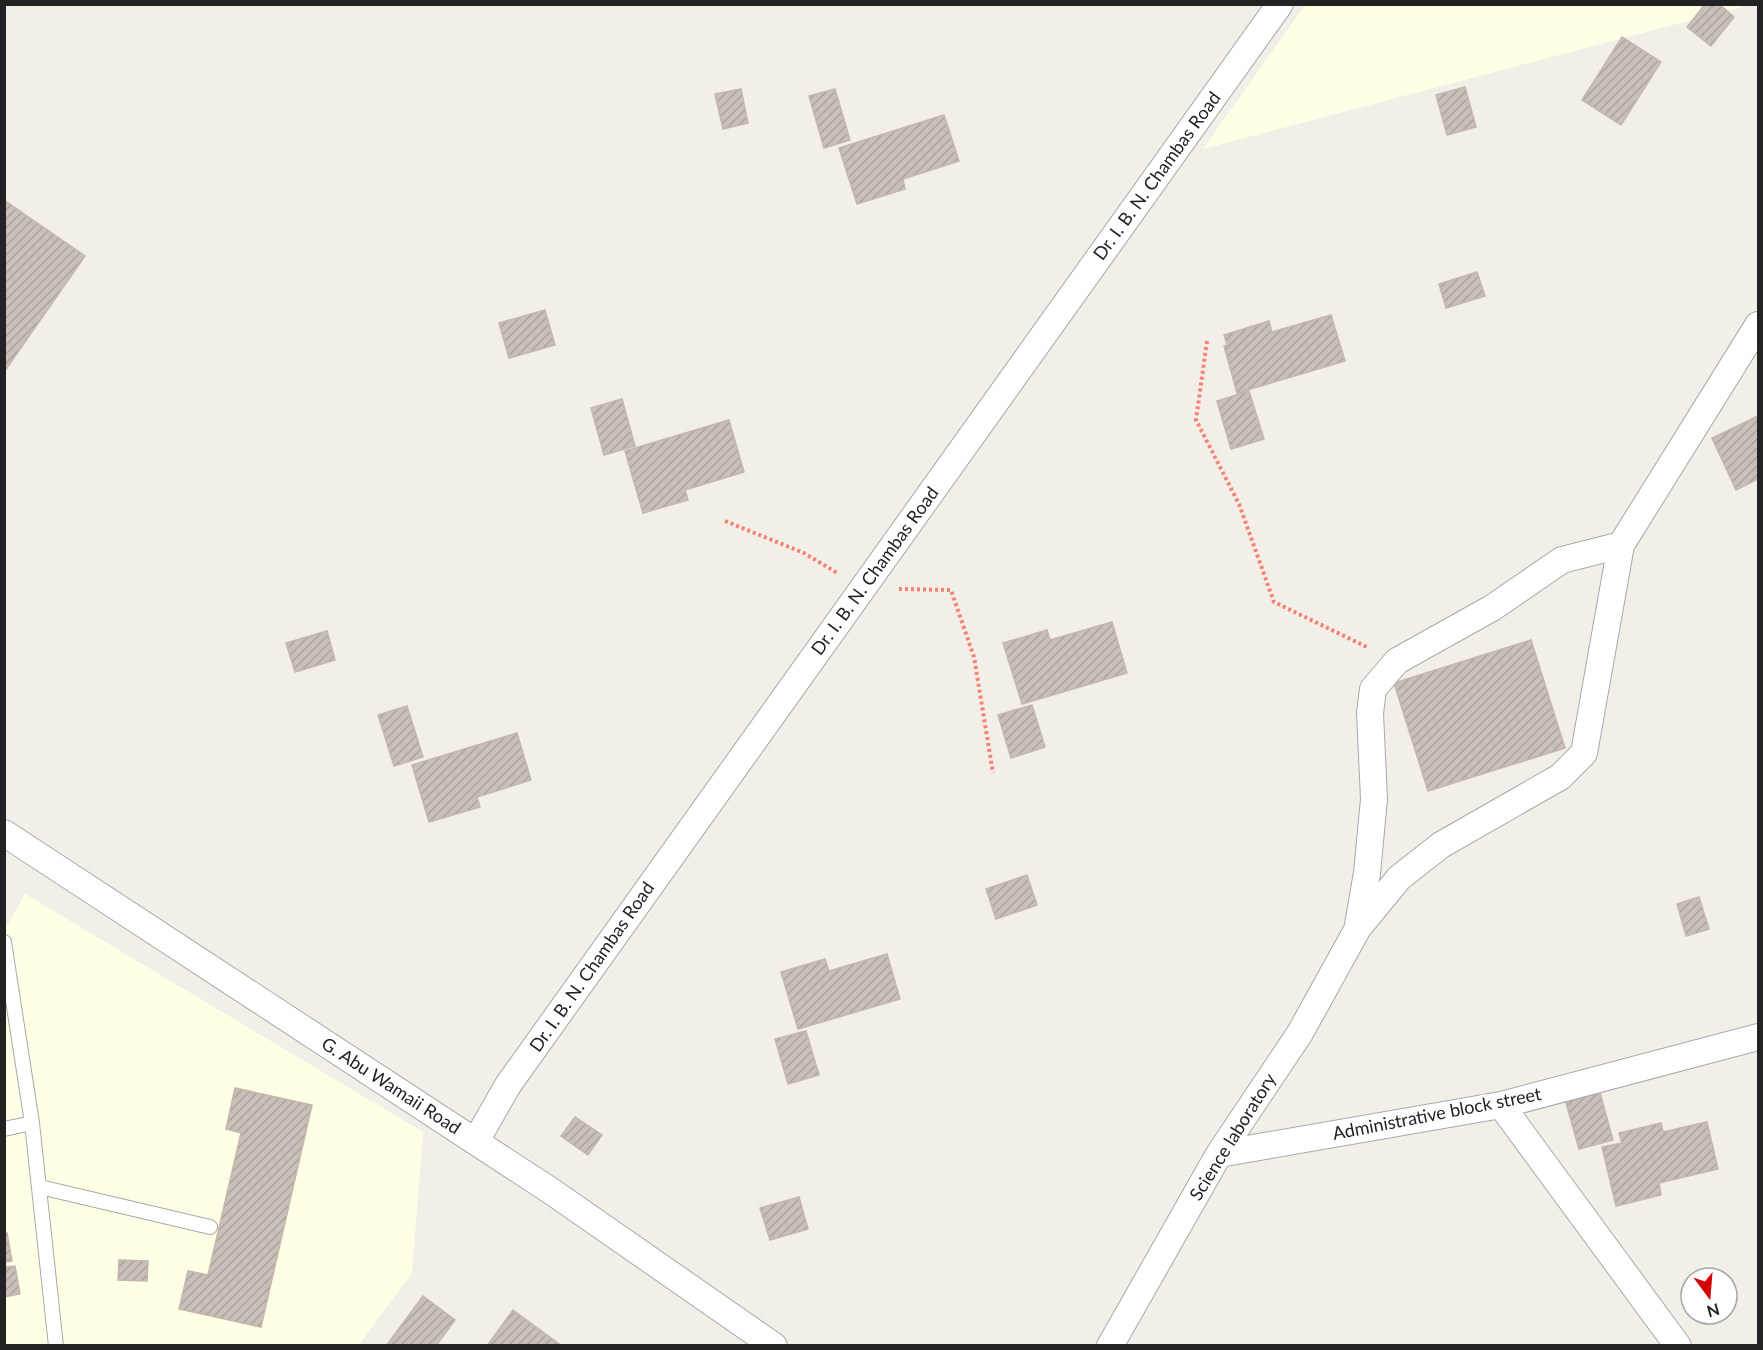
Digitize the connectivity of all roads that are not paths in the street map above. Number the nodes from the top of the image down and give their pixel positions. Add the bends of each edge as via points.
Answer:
1 (1280, 4) edge
2 (1758, 325) edge
3 (1621, 545) junction
4 (4, 833) edge
5 (1358, 928) junction
6 (4, 942) edge
7 (1758, 1037) edge
8 (1501, 1105) junction
9 (32, 1123) junction
10 (4, 1129) edge
11 (476, 1141) junction
12 (1219, 1154) junction
13 (40, 1188) junction
14 (210, 1227) dead end
15 (56, 1346) edge
16 (774, 1346) edge
17 (1110, 1346) edge
18 (1678, 1346) edge

1 - 11 street, Dr. I. B. N. Chambas Road via 508,1085
2 - 3 street
3 - 5 street via 1584,753 1560,777 1441,845 1399,878
3 - 5 street via 1562,560 1492,608 1397,661 1373,689 1370,713 1374,799
4 - 11 street, G. Abu Wamaii Road
5 - 12 street, Science laboratory via 1300,1033
6 - 9 lane
7 - 8 street, Administrative block street
8 - 12 street, Administrative block street
8 - 18 street
9 - 10 lane
9 - 13 lane
11 - 16 street, G. Abu Wamaii Road
12 - 17 street, Science laboratory
13 - 14 lane
13 - 15 lane

